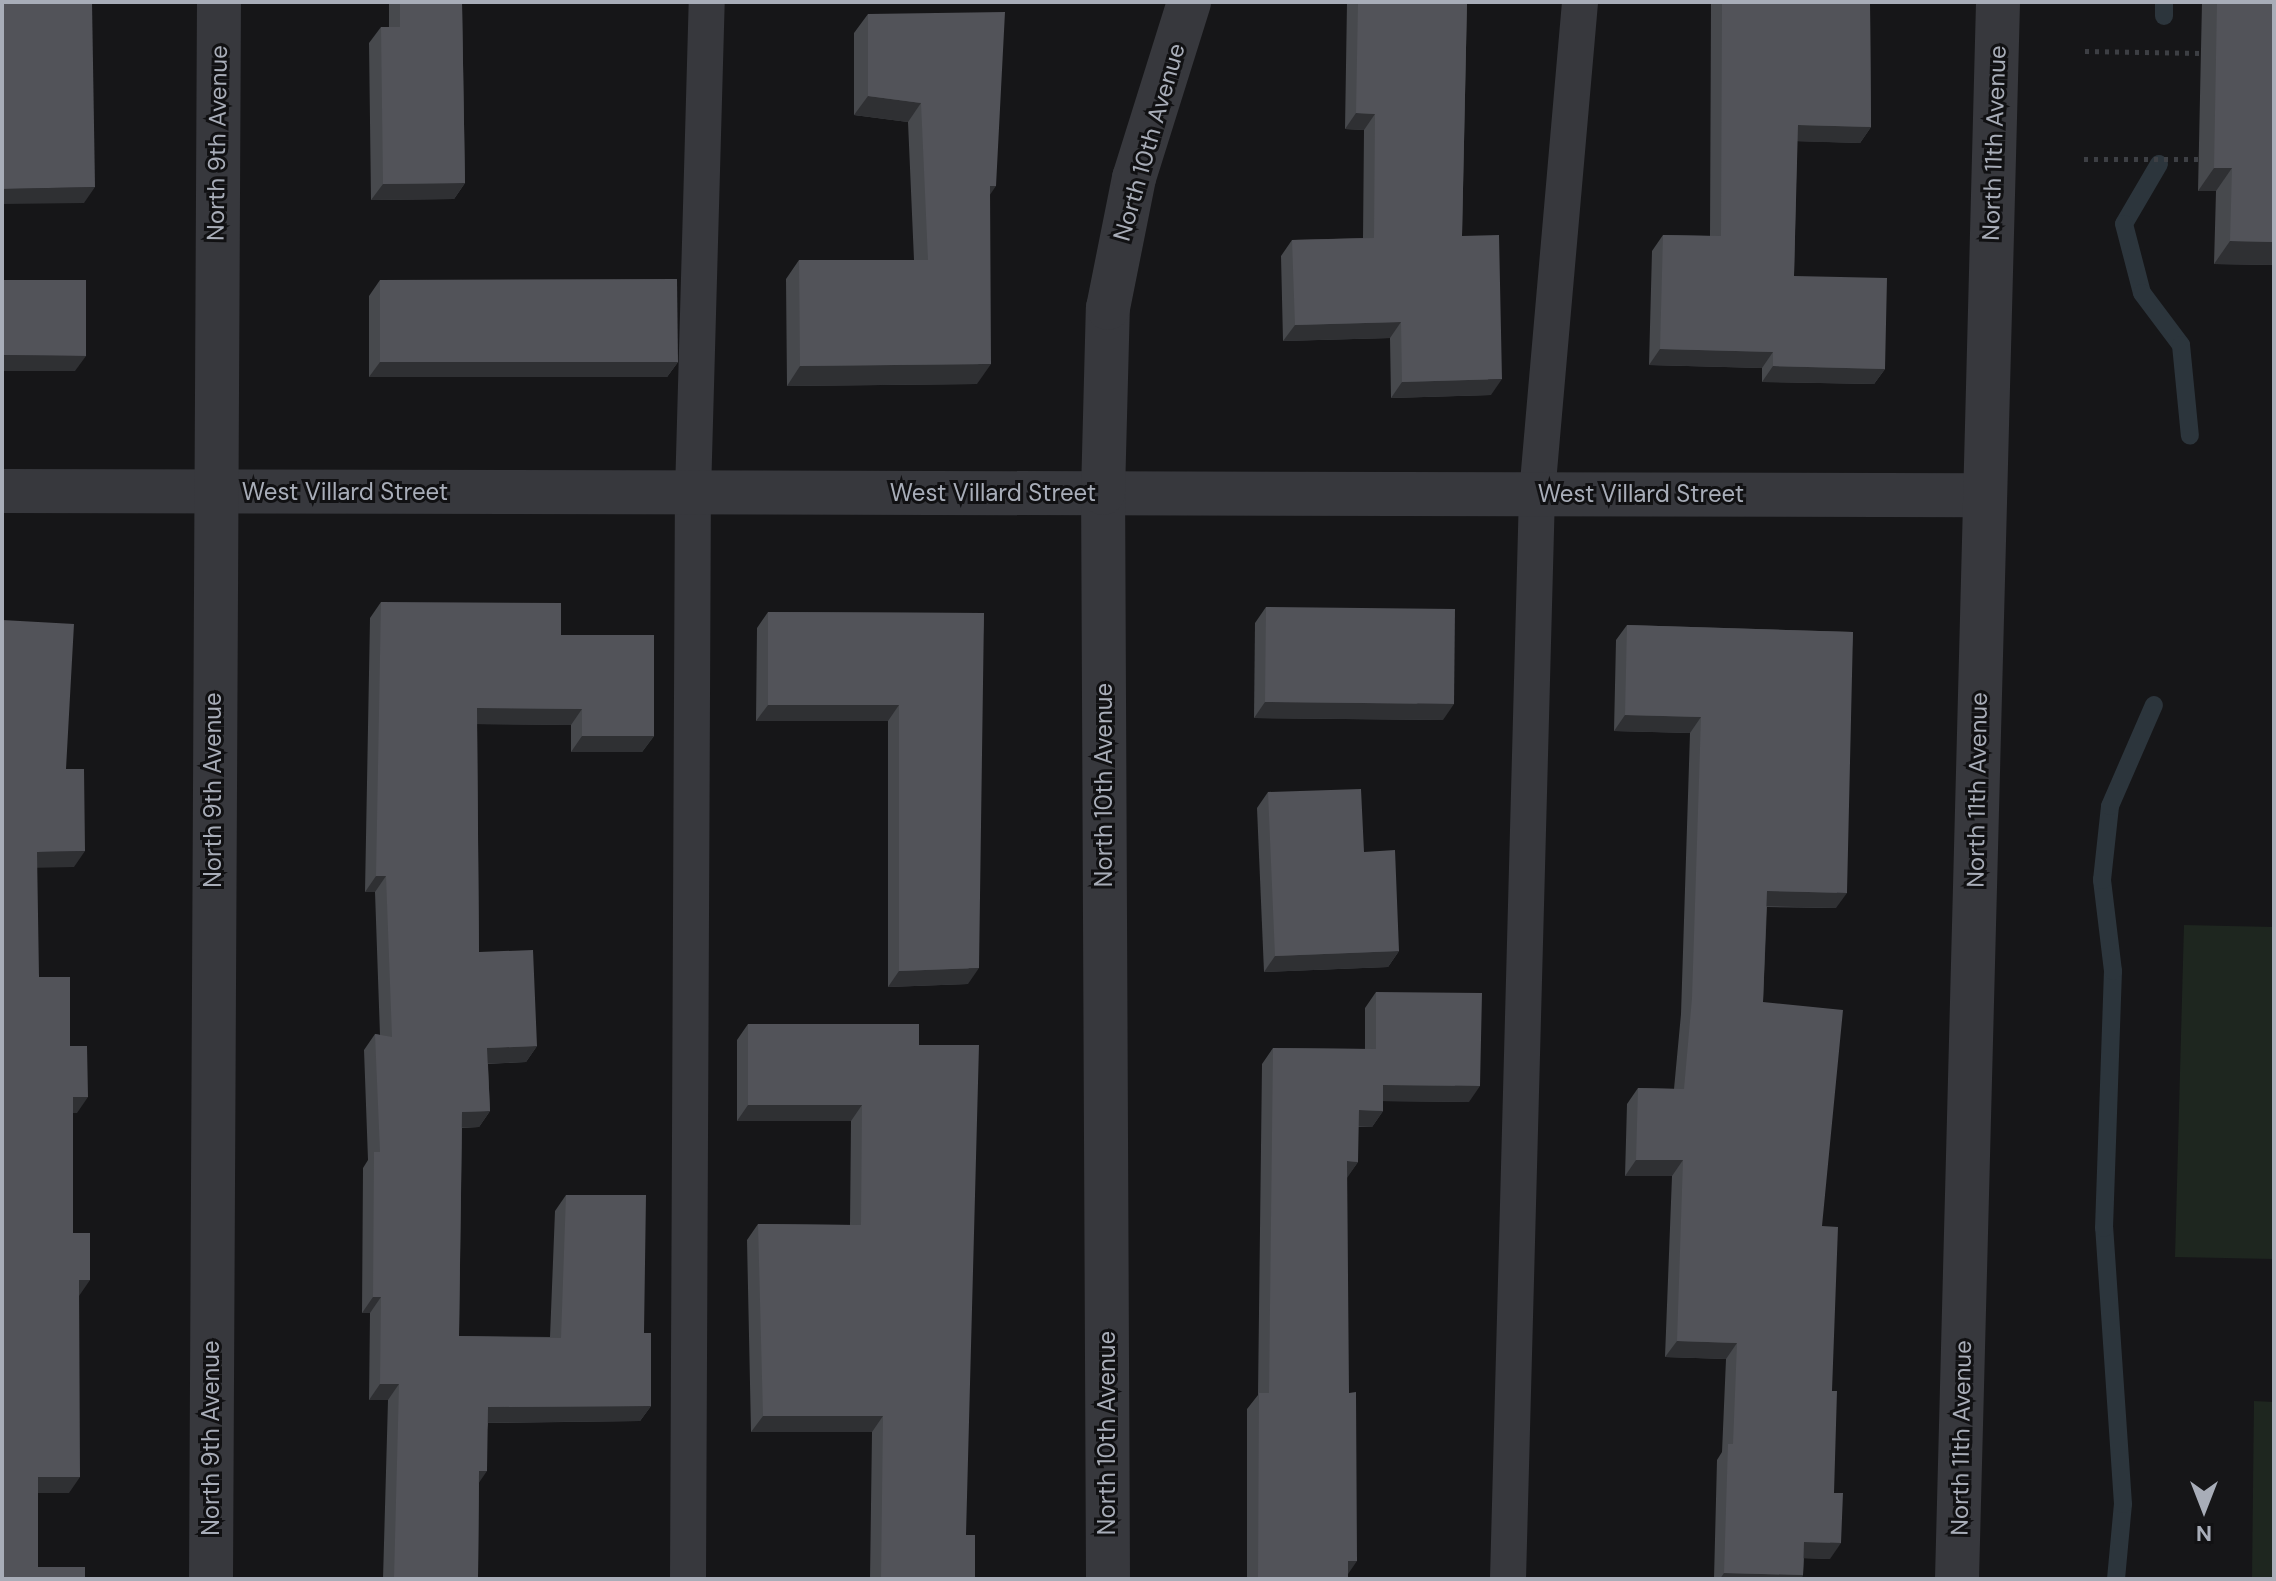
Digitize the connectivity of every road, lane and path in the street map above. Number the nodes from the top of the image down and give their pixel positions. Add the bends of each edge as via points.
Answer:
1 (219, 2) edge
2 (707, 2) edge
3 (1189, 2) edge
4 (1580, 2) edge
5 (1998, 2) edge
6 (2085, 51) dead end
7 (2201, 53) dead end
8 (2084, 159) dead end
9 (2198, 159) dead end
10 (2, 491) edge
11 (213, 492) junction
12 (693, 493) junction
13 (1103, 493) junction
14 (1537, 494) junction
15 (1984, 495) junction
16 (211, 1579) edge
17 (688, 1579) edge
18 (1108, 1579) edge
19 (1508, 1579) edge
20 (1957, 1579) edge

1 - 11 street, North 9th Avenue
2 - 12 lane
3 - 13 street, North 10th Avenue via 1134,178 1108,308
4 - 14 lane
5 - 15 street, North 11th Avenue
6 - 7 path
8 - 9 path
10 - 11 street, West Villard Street
11 - 12 street, West Villard Street
11 - 16 street, North 9th Avenue
12 - 13 street, West Villard Street
12 - 17 lane
13 - 14 street, West Villard Street
13 - 18 street, North 10th Avenue
14 - 15 street, West Villard Street
14 - 19 lane
15 - 20 street, North 11th Avenue

